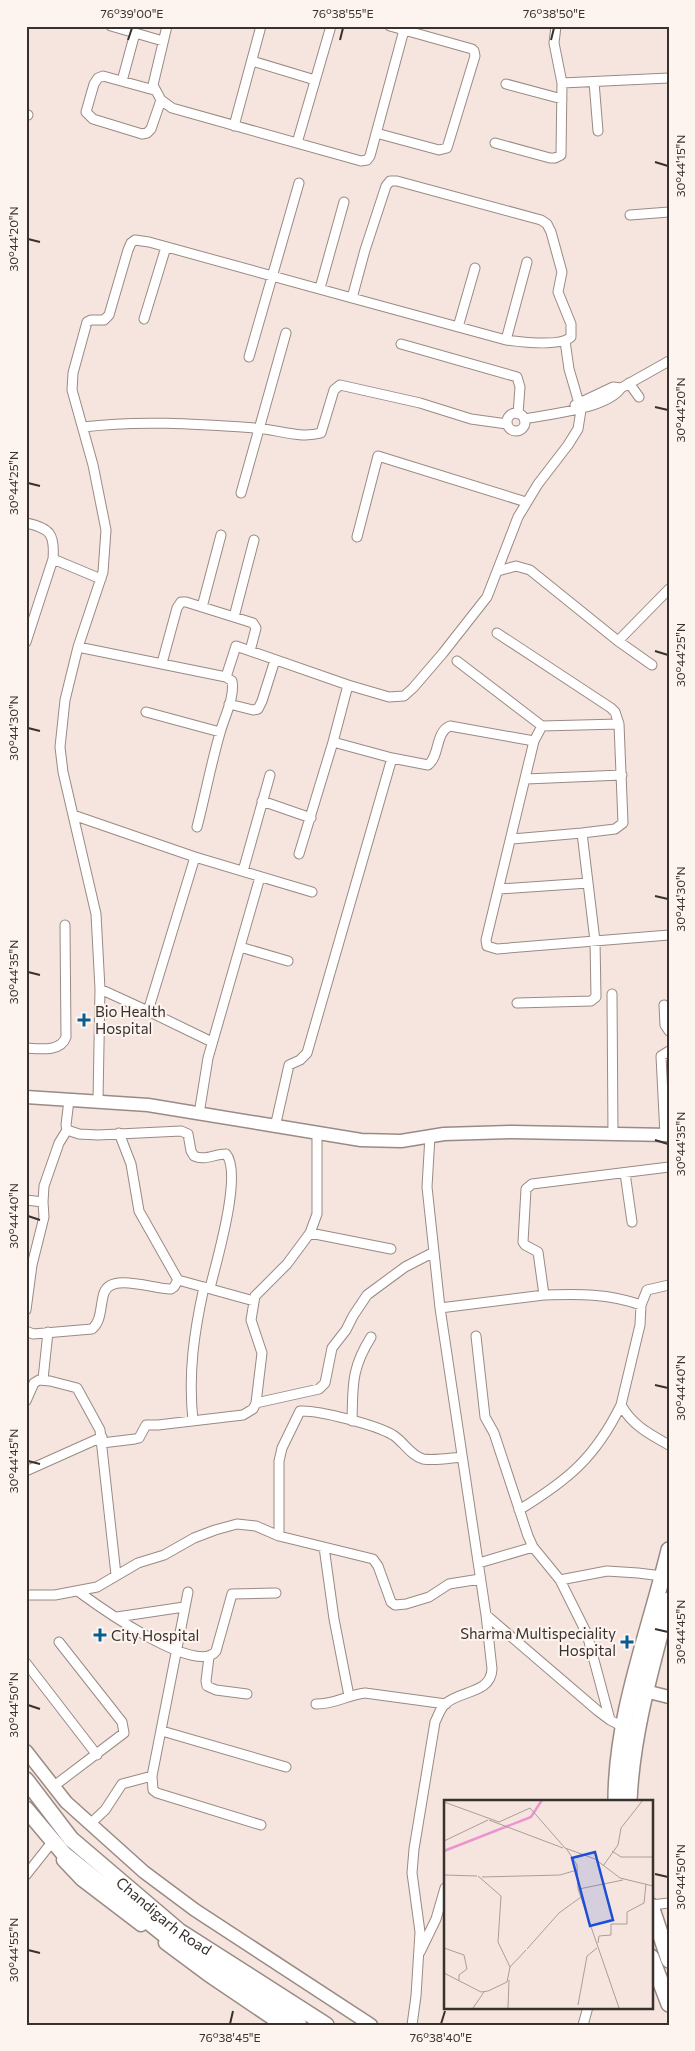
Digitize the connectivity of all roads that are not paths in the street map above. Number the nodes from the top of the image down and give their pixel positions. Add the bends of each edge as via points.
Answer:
1 (111, 26) edge
2 (167, 26) edge
3 (261, 26) edge
4 (331, 26) edge
5 (390, 26) edge
6 (556, 26) edge
7 (404, 30) junction
8 (135, 33) junction
9 (163, 41) junction
10 (252, 60) junction
11 (669, 78) edge
12 (315, 80) junction
13 (122, 81) junction
14 (594, 82) junction
15 (562, 83) junction
16 (506, 84) dead end
17 (154, 90) junction
18 (562, 99) junction
19 (161, 100) junction
20 (234, 126) junction
21 (598, 131) dead end
22 (376, 133) junction
23 (296, 143) junction
24 (495, 143) dead end
25 (299, 183) dead end
26 (344, 202) dead end
27 (669, 212) edge
28 (630, 215) dead end
29 (166, 247) junction
30 (527, 262) dead end
31 (475, 268) dead end
32 (273, 276) junction
33 (320, 288) junction
34 (352, 298) junction
35 (144, 319) dead end
36 (458, 327) junction
37 (286, 333) dead end
38 (506, 340) junction
39 (565, 341) junction
40 (401, 344) dead end
41 (249, 357) dead end
42 (669, 361) edge
43 (625, 385) junction
44 (639, 398) dead end
45 (580, 406) junction
46 (521, 417) junction
47 (507, 424) junction
48 (83, 427) junction
49 (259, 428) junction
50 (242, 494) dead end
51 (526, 502) junction
52 (26, 522) edge
53 (222, 535) dead end
54 (357, 537) dead end
55 (254, 540) dead end
56 (53, 559) junction
57 (498, 571) junction
58 (101, 579) junction
59 (669, 590) edge
60 (202, 607) junction
61 (234, 617) junction
62 (498, 633) dead end
63 (618, 641) junction
64 (26, 642) edge
65 (78, 646) junction
66 (250, 651) junction
67 (275, 660) junction
68 (457, 661) dead end
69 (162, 663) junction
70 (652, 665) dead end
71 (226, 677) junction
72 (348, 685) junction
73 (229, 704) junction
74 (146, 712) dead end
75 (619, 724) junction
76 (542, 726) junction
77 (220, 732) junction
78 (333, 742) junction
79 (534, 742) junction
80 (392, 758) junction
81 (270, 775) dead end
82 (622, 775) junction
83 (526, 778) junction
84 (262, 801) junction
85 (73, 815) junction
86 (311, 818) junction
87 (197, 827) dead end
88 (582, 832) junction
89 (512, 839) junction
90 (300, 854) dead end
91 (195, 857) junction
92 (243, 871) junction
93 (260, 877) junction
94 (588, 883) junction
95 (499, 889) junction
96 (312, 892) dead end
97 (65, 925) dead end
98 (669, 935) edge
99 (596, 941) junction
100 (240, 947) junction
101 (288, 961) dead end
102 (100, 989) junction
103 (612, 994) dead end
104 (517, 1003) dead end
105 (664, 1005) dead end
106 (148, 1011) junction
107 (669, 1030) edge
108 (212, 1042) junction
109 (26, 1048) edge
110 (669, 1051) edge
111 (26, 1097) edge
112 (69, 1100) junction
113 (98, 1101) junction
114 (199, 1114) junction
115 (276, 1127) junction
116 (67, 1130) junction
117 (119, 1134) junction
118 (317, 1134) junction
119 (613, 1134) junction
120 (667, 1135) edge
121 (430, 1136) junction
122 (669, 1167) edge
123 (625, 1173) junction
124 (26, 1200) edge
125 (42, 1202) junction
126 (632, 1222) dead end
127 (310, 1233) junction
128 (391, 1249) dead end
129 (434, 1252) junction
130 (178, 1280) junction
131 (669, 1284) edge
132 (207, 1287) junction
133 (544, 1295) junction
134 (254, 1301) junction
135 (641, 1305) junction
136 (440, 1308) junction
137 (26, 1310) edge
138 (26, 1331) edge
139 (48, 1332) junction
140 (476, 1336) dead end
141 (371, 1337) dead end
142 (43, 1379) junction
143 (298, 1394) junction
144 (26, 1401) edge
145 (256, 1403) junction
146 (621, 1405) junction
147 (300, 1411) junction
148 (193, 1421) junction
149 (352, 1421) junction
150 (102, 1440) junction
151 (669, 1445) edge
152 (462, 1457) junction
153 (26, 1471) edge
154 (519, 1510) junction
155 (279, 1536) junction
156 (324, 1547) junction
157 (533, 1547) junction
158 (669, 1550) edge
159 (478, 1563) junction
160 (116, 1575) junction
161 (662, 1576) junction
162 (480, 1579) junction
163 (560, 1580) junction
164 (79, 1592) junction
165 (188, 1592) dead end
166 (276, 1593) dead end
167 (26, 1596) edge
168 (669, 1600) edge
169 (184, 1607) junction
170 (486, 1615) junction
171 (117, 1617) junction
172 (59, 1642) dead end
173 (175, 1650) junction
174 (210, 1657) junction
175 (26, 1663) edge
176 (639, 1690) junction
177 (247, 1694) dead end
178 (349, 1696) junction
179 (669, 1697) edge
180 (316, 1704) dead end
181 (446, 1704) junction
182 (610, 1720) junction
183 (630, 1730) junction
184 (162, 1732) junction
185 (26, 1751) edge
186 (97, 1754) junction
187 (286, 1767) dead end
188 (152, 1776) junction
189 (26, 1780) edge
190 (54, 1786) junction
191 (616, 1800) edge
192 (629, 1800) edge
193 (26, 1809) edge
194 (26, 1820) edge
195 (90, 1824) junction
196 (261, 1825) dead end
197 (49, 1846) junction
198 (26, 1876) edge
199 (444, 1891) edge
200 (669, 1904) edge
201 (652, 1906) edge
202 (652, 1909) edge
203 (419, 1955) junction
204 (652, 1959) edge
205 (669, 1960) edge
206 (669, 2004) edge
207 (588, 2008) edge
208 (282, 2025) edge
209 (299, 2025) edge
210 (326, 2025) edge
211 (370, 2025) edge
212 (412, 2025) edge
213 (583, 2025) edge

1 - 8 street
2 - 9 street
3 - 10 street
4 - 12 street
5 - 7 street
6 - 15 street via 554,43
7 - 22 street
7 - 22 street via 472,49 475,53 472,67 447,148 439,150
8 - 9 street
8 - 13 street
9 - 17 street
10 - 12 street
10 - 20 street
11 - 14 street
12 - 23 street
13 - 17 street
13 - 19 street via 103,76 98,78 86,112 88,116 142,134 148,133
14 - 15 street
14 - 21 street
15 - 18 street
16 - 18 street
17 - 19 street
18 - 24 street via 559,157 550,158
19 - 20 street via 172,108
20 - 23 street
22 - 23 street via 367,160 361,161
25 - 32 street
26 - 33 street
27 - 28 street
29 - 32 street
29 - 35 street
29 - 48 street via 139,240 131,243 109,315 104,320 87,322 72,380
30 - 38 street
31 - 36 street
32 - 33 street
32 - 41 street
33 - 34 street
34 - 36 street
34 - 39 street via 386,186 390,181 397,181 547,224 562,272 558,292 571,324 571,337
36 - 38 street
37 - 49 street
38 - 39 street
39 - 45 street
40 - 46 street via 517,377
42 - 43 street
43 - 44 street
43 - 45 street via 617,394
45 - 46 street via 570,411
45 - 51 street via 577,431
46 - 47 street via 510,416
46 - 47 street via 523,428 518,431 510,429
47 - 49 street via 471,419 420,403 340,385 333,393 321,433 308,436
48 - 49 street via 175,422
48 - 58 street via 106,530
49 - 50 street
51 - 54 street via 378,456
51 - 57 street
52 - 56 street via 48,530 54,545
53 - 60 street
55 - 61 street
56 - 58 street
56 - 64 street
57 - 63 street via 516,566 530,570
57 - 72 street via 487,597 473,616 404,696 389,697
58 - 65 street
59 - 63 street
60 - 61 street
60 - 69 street via 186,602 178,604
61 - 66 street via 256,626
62 - 75 street via 611,708
63 - 70 street
65 - 69 street
65 - 85 street via 65,700 60,747
66 - 67 street
66 - 71 street via 236,646
67 - 72 street
67 - 73 street via 258,709
68 - 76 street
69 - 71 street
71 - 73 street via 232,680 233,686
72 - 78 street
73 - 77 street
74 - 77 street
75 - 76 street
75 - 82 street
76 - 79 street
77 - 87 street
78 - 80 street
78 - 86 street
79 - 80 street via 450,726 443,732 428,765
79 - 83 street
80 - 115 street via 307,1052 289,1065
81 - 84 street
82 - 83 street
82 - 88 street via 623,823 615,829
83 - 89 street
84 - 86 street
84 - 92 street
85 - 91 street
85 - 102 street via 94,899
86 - 90 street
88 - 89 street
88 - 94 street
89 - 95 street
91 - 92 street
91 - 106 street
92 - 93 street
93 - 96 street
93 - 100 street
94 - 95 street
94 - 99 street
95 - 99 street via 487,946 497,949
97 - 109 street via 66,1037 59,1047
98 - 99 street
99 - 104 street via 597,992 591,1002
100 - 101 street
100 - 108 street
102 - 106 street
102 - 113 street
103 - 119 street
105 - 107 street via 665,1025
106 - 108 street
108 - 114 street
110 - 120 street via 661,1056
111 - 112 main road
112 - 113 main road
112 - 116 street
113 - 114 main road
114 - 115 main road
115 - 118 main road
116 - 117 street via 89,1135
116 - 125 street via 46,1178
117 - 130 street via 131,1164 139,1211
117 - 132 street via 181,1131 188,1134 194,1156 204,1158 226,1154 229,1158 230,1201
118 - 121 main road via 401,1141
118 - 127 street via 317,1214
119 - 120 main road
119 - 121 main road via 512,1132
121 - 129 street via 426,1177
122 - 123 street
123 - 126 street
123 - 133 street via 532,1184 526,1189 523,1242 538,1252
124 - 125 street
125 - 137 street via 43,1225 32,1265
127 - 128 street
127 - 134 street
129 - 136 street
129 - 143 street via 405,1267 367,1295 332,1348 322,1387
130 - 132 street
130 - 139 street via 171,1289 139,1283 111,1285 105,1289 98,1325 85,1330
131 - 135 street via 647,1290
132 - 134 street
132 - 148 street via 195,1328 191,1361
133 - 135 street via 587,1293
133 - 136 street
134 - 145 street via 251,1320 262,1353
135 - 146 street via 640,1325
136 - 152 street
138 - 139 street via 33,1334
139 - 142 street
140 - 154 street via 485,1417 494,1433
141 - 149 street via 361,1352 353,1376
142 - 144 street via 34,1383
142 - 150 street via 76,1388
143 - 145 street
143 - 147 street
145 - 148 street via 243,1415
146 - 151 street via 642,1430
146 - 154 street via 597,1446 571,1475
147 - 149 street
147 - 155 street via 279,1461
148 - 150 street via 146,1424 139,1438
149 - 152 street via 392,1435 408,1450 423,1458
150 - 153 street
150 - 160 street
152 - 159 street
154 - 157 street
155 - 156 street
155 - 160 street via 256,1526 237,1524 194,1538 164,1555 138,1563
156 - 162 street via 373,1559 395,1605 429,1597 449,1584
156 - 178 street
157 - 159 street
157 - 163 street
158 - 161 highway
159 - 162 street
160 - 164 street via 104,1584
161 - 163 street via 607,1571
161 - 176 highway via 640,1655
162 - 170 street
163 - 182 street via 587,1634
164 - 167 street
164 - 171 street
165 - 169 street
166 - 174 street via 232,1594 218,1648
168 - 176 highway
169 - 171 street
169 - 173 street
170 - 181 street via 492,1678 487,1684
170 - 182 street
171 - 173 street
172 - 186 street via 122,1722 124,1733 121,1737
173 - 174 street
173 - 184 street
174 - 177 street via 208,1686
175 - 186 street
176 - 179 main road
176 - 183 highway
178 - 180 street via 335,1703
178 - 181 street via 371,1694
181 - 203 street via 435,1722 414,1849 412,1873 420,1932
182 - 183 street
183 - 191 highway via 619,1748
183 - 192 highway
184 - 187 street
184 - 188 street
185 - 190 main road
186 - 190 street
188 - 195 street via 122,1784
188 - 196 street via 151,1786 157,1794
189 - 210 highway, Chandigarh Road via 71,1839 179,1931
190 - 195 main road
193 - 209 highway via 64,1854 166,1936
194 - 197 main road
195 - 211 main road via 144,1872 195,1910
197 - 198 street
197 - 208 main road via 82,1880 208,1975
199 - 203 street via 436,1919
200 - 201 street
202 - 205 highway
203 - 212 street
204 - 206 highway
207 - 213 street

